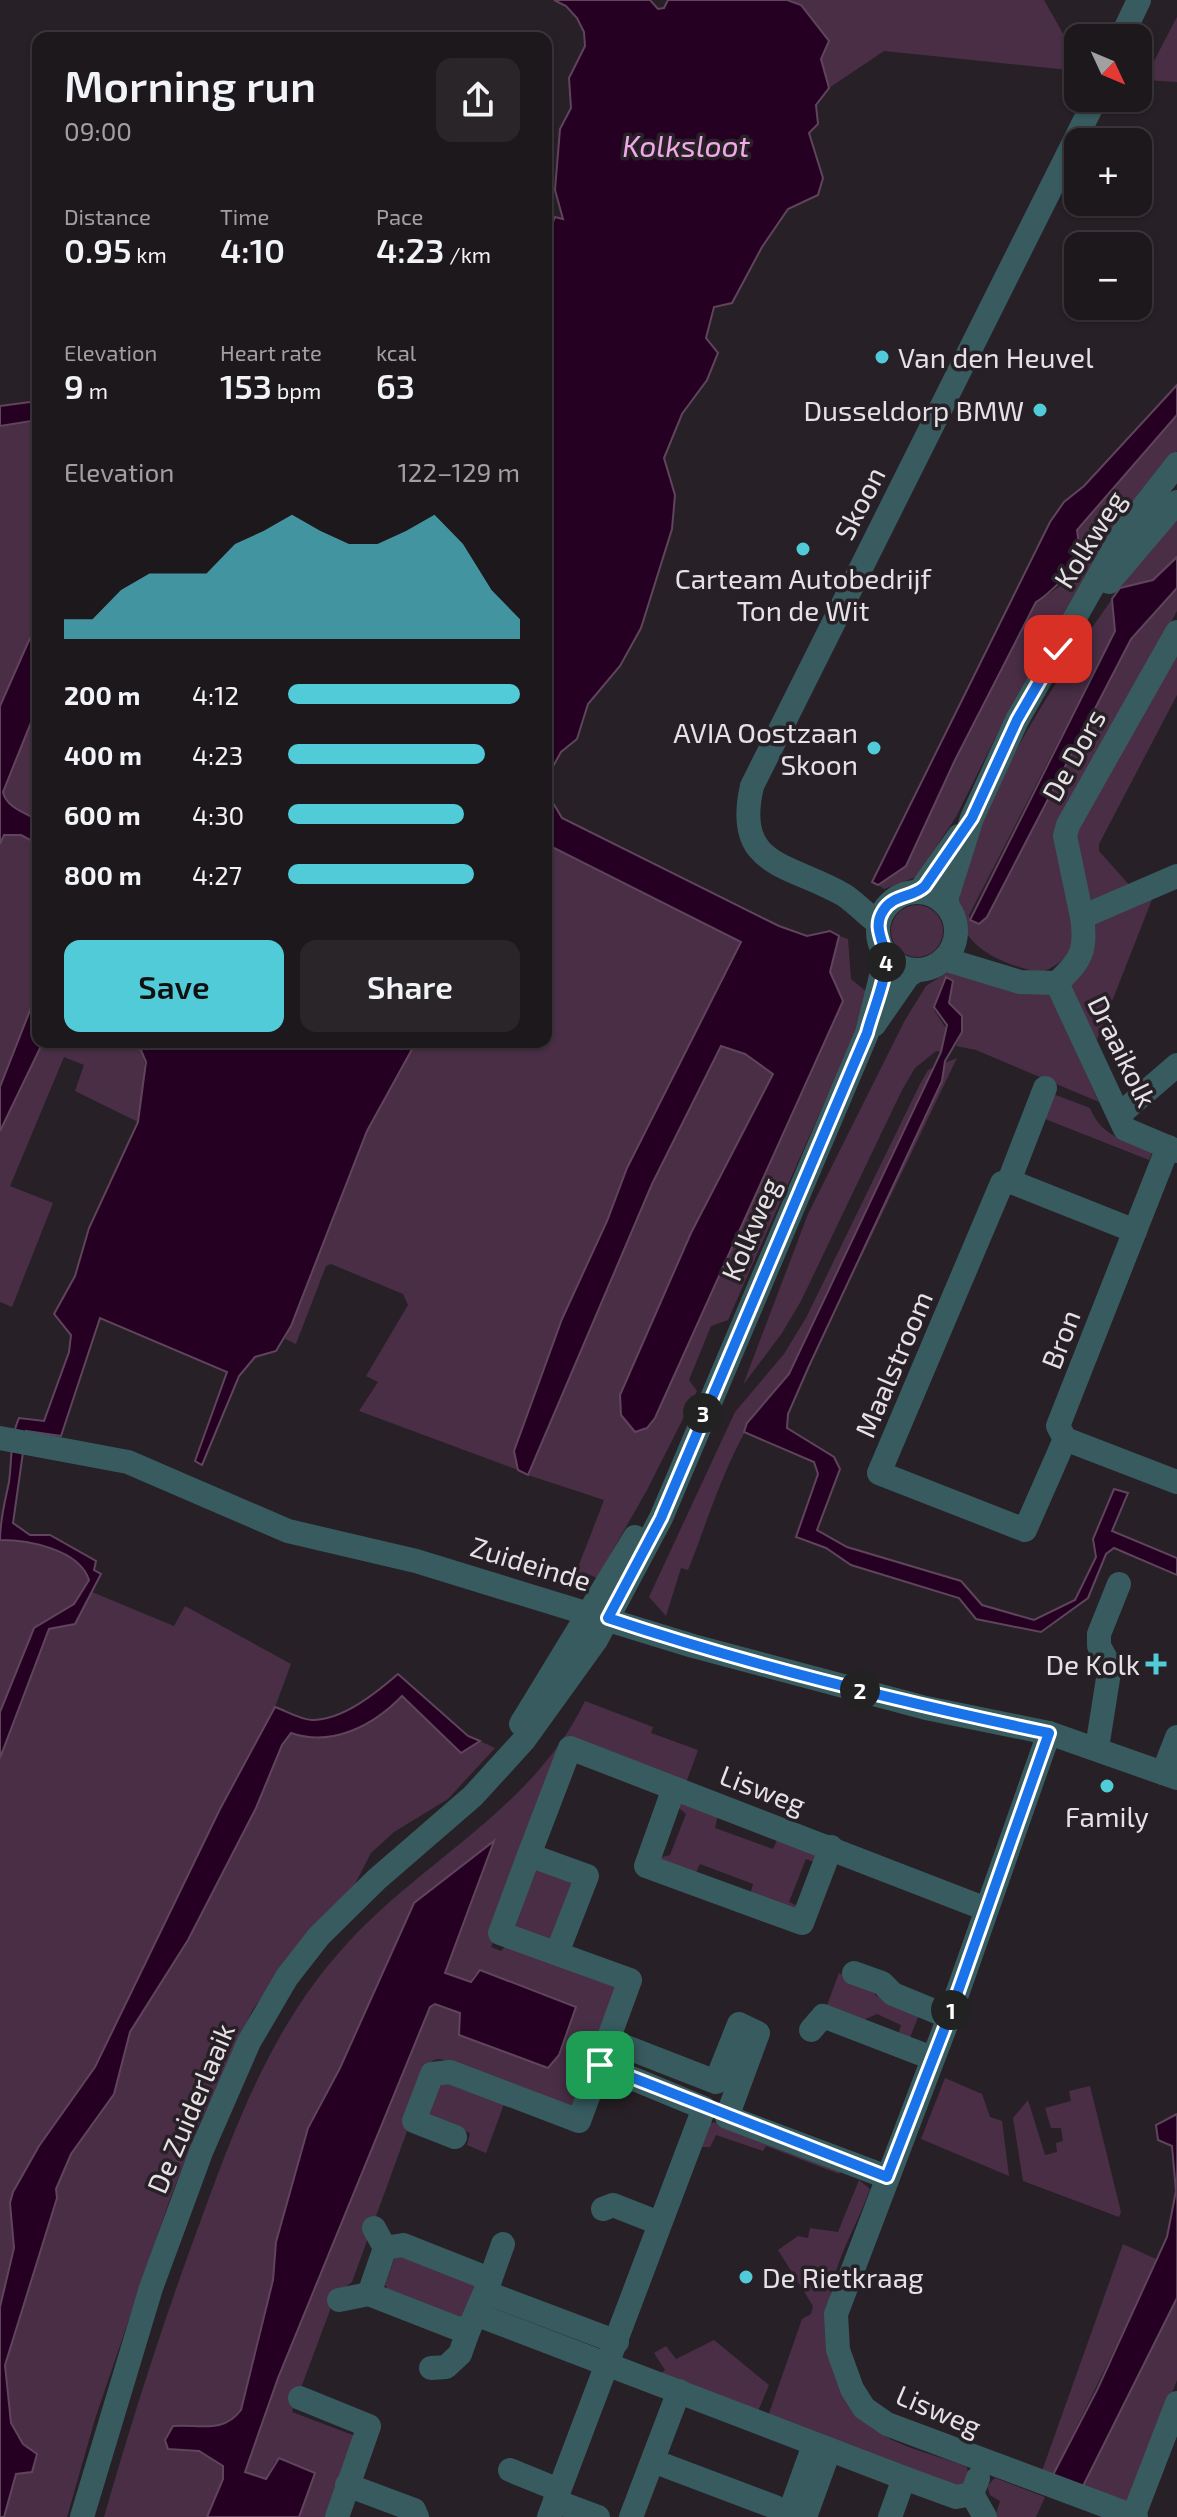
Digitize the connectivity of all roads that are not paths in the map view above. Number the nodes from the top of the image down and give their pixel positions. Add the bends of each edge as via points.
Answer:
1 (1139, 0) edge
2 (1128, 24) edge
3 (1089, 112) edge
4 (1177, 464) edge
5 (1177, 502) edge
6 (1177, 632) edge
7 (1058, 649) junction
8 (972, 818) junction
9 (1177, 876) edge
10 (919, 892) junction
11 (847, 897) junction
12 (891, 902) junction
13 (948, 907) junction
14 (1082, 917) junction
15 (878, 923) junction
16 (957, 934) junction
17 (886, 956) junction
18 (944, 959) junction
19 (917, 970) junction
20 (1009, 978) junction
21 (1057, 983) junction
22 (867, 1033) junction
23 (1177, 1065) edge
24 (1045, 1088) dead end
25 (1119, 1115) junction
26 (1172, 1149) edge
27 (1009, 1181) junction
28 (1135, 1231) junction
29 (11, 1439) edge
30 (1065, 1439) junction
31 (1177, 1482) edge
32 (1119, 1584) dead end
33 (598, 1615) junction
34 (1049, 1733) junction
35 (1177, 1737) edge
36 (1097, 1748) junction
37 (1170, 1776) edge
38 (674, 1788) junction
39 (831, 1847) junction
40 (529, 1855) junction
41 (986, 1909) junction
42 (557, 1953) junction
43 (854, 1973) dead end
44 (949, 2017) junction
45 (811, 2030) dead end
46 (608, 2040) junction
47 (932, 2058) junction
48 (600, 2065) junction
49 (704, 2108) junction
50 (727, 2117) junction
51 (455, 2137) dead end
52 (887, 2177) junction
53 (603, 2209) dead end
54 (659, 2223) junction
55 (503, 2244) dead end
56 (369, 2294) junction
57 (339, 2300) dead end
58 (481, 2305) junction
59 (613, 2353) junction
60 (431, 2368) dead end
61 (679, 2391) junction
62 (300, 2398) dead end
63 (1177, 2403) edge
64 (1173, 2430) edge
65 (822, 2448) junction
66 (653, 2461) junction
67 (984, 2461) junction
68 (510, 2470) dead end
69 (904, 2478) junction
70 (347, 2485) junction
71 (972, 2494) junction
72 (555, 2503) edge
73 (781, 2512) edge
74 (82, 2517) edge
75 (337, 2517) edge
76 (417, 2517) edge
77 (598, 2517) edge
78 (631, 2517) edge
79 (805, 2517) edge
80 (890, 2517) edge
81 (985, 2517) edge
82 (1134, 2517) edge

1 - 2 street
3 - 11 street, Skoon via 752,786 745,816 760,851
4 - 7 street, Kolkweg via 1123,533
5 - 7 street, Kolkweg
6 - 14 street, De Dors via 1068,825 1065,836
7 - 8 street, Kolkweg via 1017,720
8 - 10 street, Kolkweg
8 - 13 street, Kolkweg
9 - 14 street
10 - 12 street
10 - 13 street
11 - 12 street, Skoon
11 - 15 street, Skoon
12 - 15 street
13 - 16 street
14 - 21 street, Draaikolk via 1086,944
15 - 17 street
16 - 18 street
16 - 20 street
17 - 19 street
17 - 22 street, Kolkweg
18 - 19 street
18 - 20 street
19 - 22 street, Kolkweg
20 - 21 street
21 - 25 street, Draaikolk
22 - 33 street, Kolkweg via 687,1449
23 - 25 street
24 - 27 street, Maalstroom
25 - 26 street, Draaikolk via 1125,1129
26 - 28 street, Bron
27 - 28 street
27 - 30 street, Maalstroom via 1002,1183 879,1473 1025,1530
28 - 30 street, Bron via 1058,1426
29 - 33 street, Zuideinde via 145,1468 288,1531 416,1561
30 - 31 street
32 - 36 street via 1099,1634 1110,1666
33 - 34 street, Zuideinde via 926,1708
33 - 74 street, De Zuiderlaaik via 473,1796 319,1936 270,2002 225,2094 180,2207
34 - 36 street, Zuideinde
34 - 41 street, Lisweg
35 - 37 street, Zuideinde
36 - 37 street, Zuideinde
38 - 39 street, Lisweg
38 - 39 street, Lisweg via 646,1866 802,1923
38 - 40 street, Lisweg via 570,1748
39 - 41 street, Lisweg
40 - 42 street, Lisweg via 500,1933
40 - 42 street via 587,1876
41 - 44 street, Lisweg
42 - 46 street, Lisweg via 630,1980
43 - 44 street
44 - 47 street, Lisweg
45 - 47 street via 823,2016
46 - 48 street
46 - 50 street via 716,2082 739,2024 758,2033
47 - 52 street, Lisweg
48 - 49 street
48 - 51 street via 579,2121 450,2072 432,2074 414,2121
49 - 50 street
49 - 54 street
50 - 52 street
52 - 67 street, Lisweg via 836,2314 838,2350 864,2408 887,2424
53 - 54 street via 613,2205
54 - 59 street
55 - 58 street
56 - 57 street
56 - 58 street via 456,2328
56 - 58 street via 380,2238 403,2245
58 - 59 street
58 - 60 street via 460,2354 446,2367
59 - 61 street
59 - 72 street
61 - 65 street
61 - 66 street
62 - 70 street via 369,2426
63 - 64 street, Lisweg
64 - 82 street, Lisweg
65 - 69 street
65 - 73 street
65 - 79 street
66 - 73 street
66 - 78 street
67 - 71 street
67 - 82 street, Lisweg
68 - 72 street
69 - 71 street via 956,2497
69 - 80 street
70 - 75 street
70 - 76 street via 414,2510
71 - 81 street
72 - 77 street

